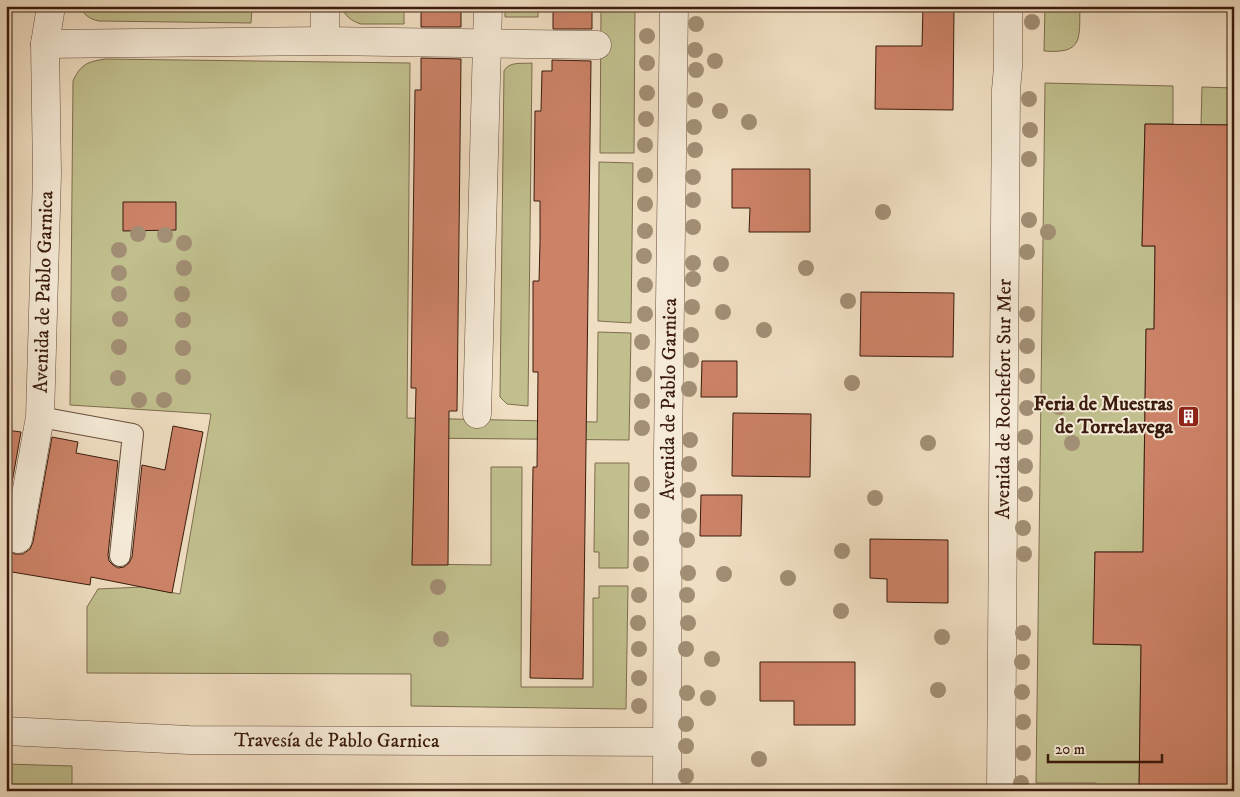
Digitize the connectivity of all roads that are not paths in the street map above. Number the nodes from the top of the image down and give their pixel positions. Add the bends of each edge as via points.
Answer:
1 (51, 6) edge
2 (325, 6) edge
3 (488, 6) edge
4 (674, 6) edge
5 (1008, 6) edge
6 (325, 40) junction
7 (487, 43) junction
8 (45, 44) junction
9 (597, 46) dead end
10 (477, 414) dead end
11 (40, 417) junction
12 (18, 539) dead end
13 (120, 556) dead end
14 (6, 730) edge
15 (668, 742) junction
16 (667, 791) edge
17 (1001, 791) edge

1 - 8 street, Avenida de Pablo Garnica
2 - 6 street
3 - 7 street
4 - 15 street, Avenida de Pablo Garnica
5 - 17 street, Avenida de Rochefort Sur Mer
6 - 7 street
6 - 8 street
7 - 9 street
7 - 10 street
8 - 11 street, Avenida de Pablo Garnica via 47,174
11 - 12 street, Avenida de Pablo Garnica
11 - 13 lane via 133,434
14 - 15 street, Travesía de Pablo Garnica via 189,740
15 - 16 street, Avenida de Pablo Garnica

